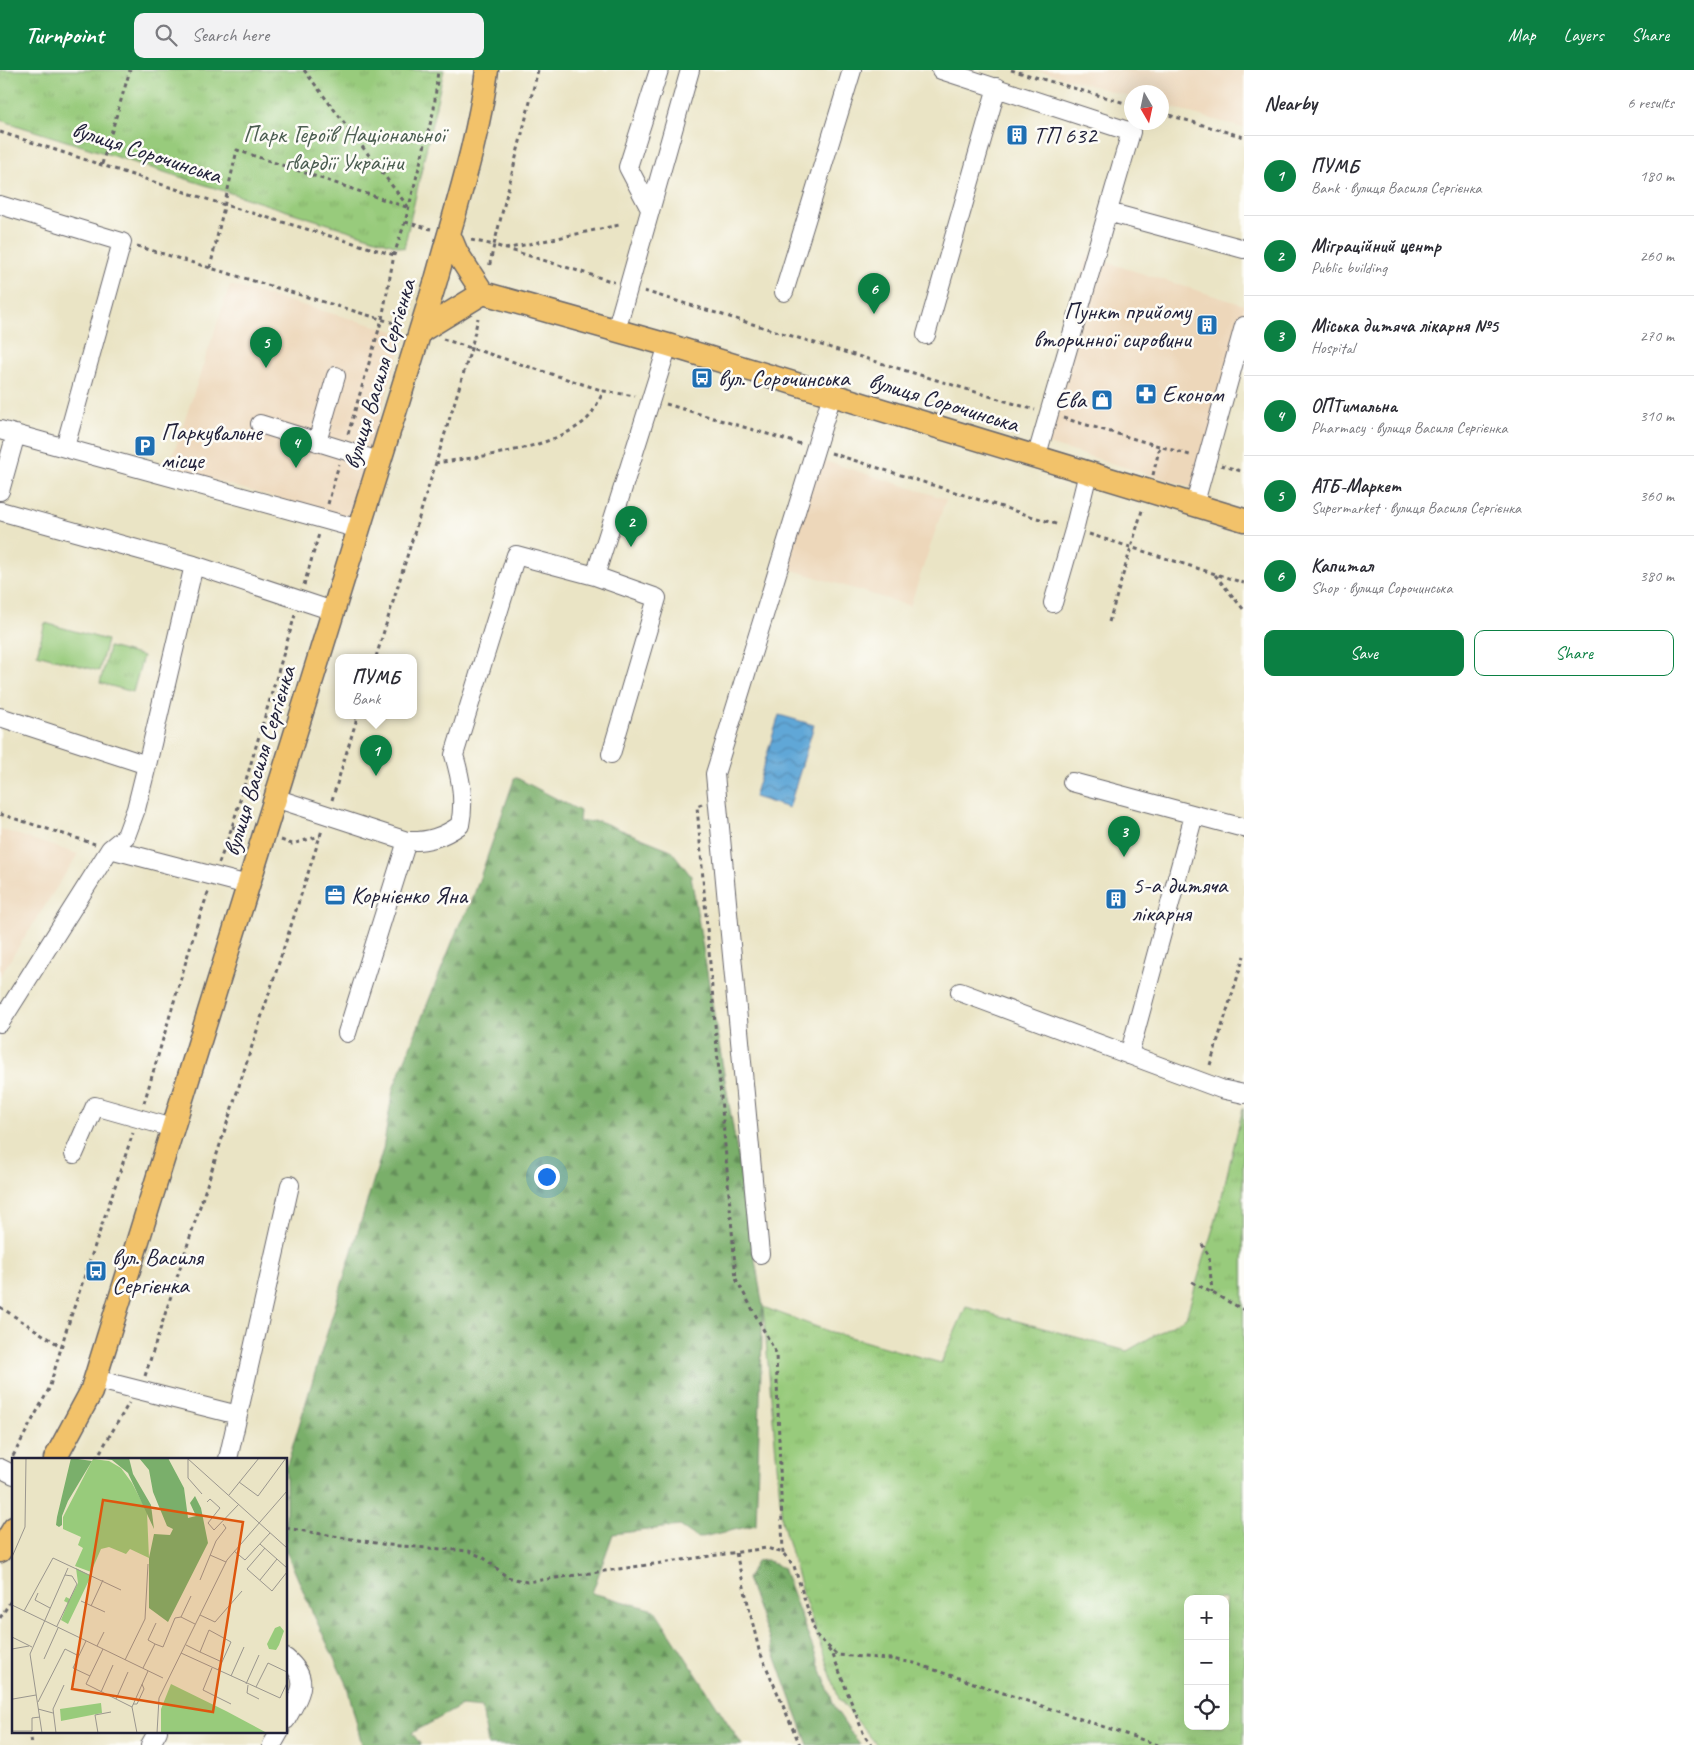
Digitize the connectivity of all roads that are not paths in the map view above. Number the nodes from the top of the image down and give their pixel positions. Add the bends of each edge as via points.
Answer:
1 (487, 70) edge
2 (659, 70) edge
3 (690, 70) edge
4 (852, 70) edge
5 (941, 70) edge
6 (997, 87) junction
7 (0, 206) edge
8 (650, 209) junction
9 (1108, 212) junction
10 (449, 234) junction
11 (1244, 250) edge
12 (784, 292) dead end
13 (483, 293) junction
14 (1244, 326) edge
15 (421, 331) junction
16 (616, 331) junction
17 (926, 335) dead end
18 (668, 345) junction
19 (1237, 371) edge
20 (336, 376) dead end
21 (832, 395) junction
22 (260, 424) dead end
23 (8, 432) edge
24 (317, 442) junction
25 (65, 447) junction
26 (1036, 458) junction
27 (379, 462) junction
28 (1088, 473) junction
29 (0, 491) edge
30 (1194, 506) junction
31 (0, 511) edge
32 (1244, 520) edge
33 (359, 529) junction
34 (194, 565) junction
35 (595, 576) junction
36 (1052, 603) dead end
37 (332, 610) junction
38 (0, 717) edge
39 (611, 754) dead end
40 (147, 765) junction
41 (1072, 782) dead end
42 (275, 798) junction
43 (1194, 815) junction
44 (1244, 828) edge
45 (407, 841) junction
46 (110, 849) junction
47 (248, 885) junction
48 (960, 992) dead end
49 (0, 1023) edge
50 (347, 1034) dead end
51 (1129, 1055) junction
52 (1244, 1094) edge
53 (173, 1128) junction
54 (74, 1154) dead end
55 (290, 1185) dead end
56 (760, 1254) dead end
57 (95, 1379) junction
58 (238, 1415) junction
59 (56, 1458) edge
60 (228, 1458) edge
61 (12, 1531) edge
62 (0, 1551) edge
63 (288, 1660) edge
64 (288, 1716) edge
65 (157, 1732) edge
66 (279, 1732) edge
67 (150, 1745) edge
68 (272, 1745) edge

1 - 10 main road, вулиця Василя Сергієнка via 473,152
2 - 8 lane via 628,167
3 - 8 lane
4 - 12 lane
5 - 6 lane
6 - 9 lane via 1131,132
6 - 17 lane
7 - 25 lane via 122,242
8 - 16 lane
9 - 11 lane
9 - 26 lane
10 - 13 main road via 457,253
10 - 15 main road, вулиця Василя Сергієнка
13 - 15 main road
13 - 16 main road, вулиця Сорочинська
14 - 19 lane
15 - 27 main road, вулиця Василя Сергієнка
16 - 18 main road, вулиця Сорочинська
18 - 21 main road, вулиця Сорочинська
18 - 35 lane
19 - 30 lane via 1206,460
20 - 24 lane
21 - 26 main road, вулиця Сорочинська
21 - 56 lane via 715,774
22 - 24 lane
23 - 25 lane
23 - 29 lane
24 - 27 lane
25 - 33 lane
26 - 28 main road, вулиця Сорочинська
27 - 33 main road, вулиця Василя Сергієнка
28 - 30 main road, вулиця Сорочинська
28 - 36 lane
30 - 32 main road, вулиця Сорочинська
31 - 34 lane
33 - 37 main road, вулиця Василя Сергієнка
34 - 37 lane
34 - 40 lane
35 - 39 lane via 657,598
35 - 45 lane via 516,555 454,755 464,806 460,825 436,838
37 - 42 main road, вулиця Василя Сергієнка
38 - 40 lane
40 - 46 lane via 126,836
41 - 43 lane
42 - 45 lane
42 - 47 main road, вулиця Василя Сергієнка
43 - 44 lane
43 - 51 lane
45 - 50 lane
46 - 47 lane
46 - 49 lane
47 - 53 main road, вулиця Василя Сергієнка
48 - 51 lane
51 - 52 lane
53 - 54 lane via 95,1106
53 - 57 main road, вулиця Василя Сергієнка
55 - 58 lane
57 - 58 lane
57 - 59 main road, вулиця Василя Сергієнка
58 - 60 lane
61 - 62 main road
63 - 64 lane via 299,1669 301,1687
65 - 67 lane
66 - 68 lane

